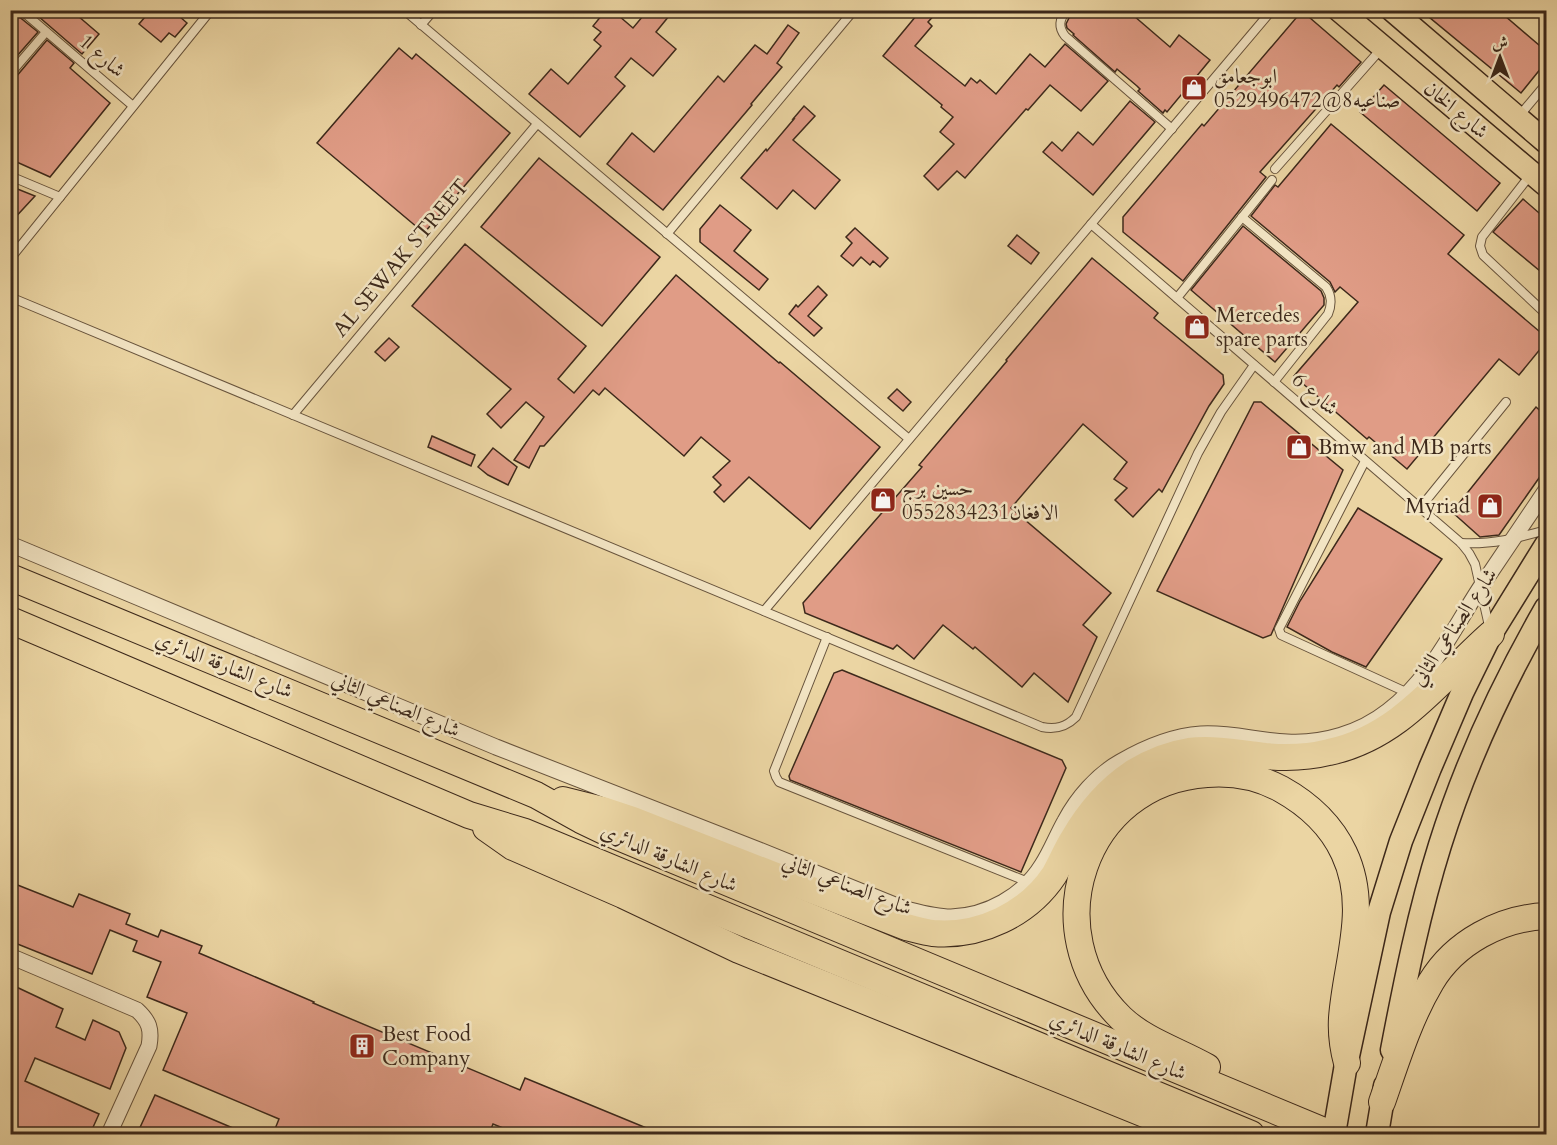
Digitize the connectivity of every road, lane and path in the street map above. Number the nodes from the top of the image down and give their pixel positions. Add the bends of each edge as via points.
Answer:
1 (21, 10) edge
2 (211, 10) edge
3 (404, 10) edge
4 (434, 10) edge
5 (854, 10) edge
6 (1066, 10) edge
7 (1272, 10) edge
8 (1339, 10) edge
9 (1540, 10) edge
10 (1406, 15) edge
11 (1546, 16) edge
12 (421, 25) junction
13 (46, 32) junction
14 (1382, 48) junction
15 (10, 74) edge
16 (1546, 84) edge
17 (133, 106) junction
18 (1518, 118) junction
19 (537, 124) junction
20 (1172, 129) junction
21 (1546, 142) edge
22 (1275, 169) dead end
23 (10, 176) edge
24 (1539, 179) edge
25 (1272, 180) dead end
26 (60, 197) junction
27 (1242, 217) junction
28 (1091, 224) junction
29 (667, 234) junction
30 (10, 259) edge
31 (10, 297) edge
32 (1177, 298) junction
33 (1546, 314) edge
34 (1254, 365) junction
35 (1274, 382) junction
36 (1506, 402) dead end
37 (293, 415) junction
38 (909, 439) junction
39 (1365, 461) junction
40 (1546, 490) edge
41 (1420, 508) junction
42 (1546, 530) edge
43 (1513, 539) junction
44 (1461, 543) junction
45 (10, 544) edge
46 (1546, 545) edge
47 (10, 577) edge
48 (1480, 588) junction
49 (1546, 608) edge
50 (764, 611) junction
51 (10, 620) edge
52 (1491, 634) junction
53 (827, 637) junction
54 (1408, 694) junction
55 (536, 795) junction
56 (469, 815) junction
57 (1028, 882) junction
58 (1546, 916) edge
59 (10, 956) edge
60 (1347, 1063) junction
61 (1244, 1098) junction
62 (1382, 1102) junction
63 (109, 1134) edge
64 (1194, 1134) edge
65 (1251, 1134) edge
66 (1332, 1134) edge
67 (1377, 1134) edge

1 - 13 lane, شارع 1
2 - 17 lane
3 - 12 lane
4 - 12 lane
5 - 29 lane
6 - 20 lane via 1060,23 1065,36
7 - 20 lane
8 - 14 main road, شارع الخان
9 - 11 lane
10 - 18 main road, شارع الخان
12 - 19 lane
13 - 15 lane
13 - 17 lane, شارع 1
14 - 22 lane
14 - 24 main road, شارع الخان
16 - 18 lane
17 - 26 lane
18 - 21 main road, شارع الخان
19 - 29 lane
19 - 37 lane, AL SEWAK STREET
20 - 28 lane
23 - 26 lane
24 - 33 lane via 1482,237 1480,246 1487,258
25 - 27 lane
26 - 30 lane
27 - 32 lane
27 - 35 lane via 1326,287 1332,300 1328,314
28 - 32 lane, شارع 6
28 - 38 lane
29 - 38 lane
31 - 37 lane
32 - 34 lane, شارع 6
34 - 35 lane, شارع 6
34 - 53 lane via 1205,439 1081,708 1070,723 1061,728 1042,727
35 - 39 lane, شارع 6
36 - 41 lane
37 - 50 lane
38 - 50 lane
39 - 41 lane, شارع 6
39 - 54 lane via 1279,629 1281,635
40 - 43 street, شارع الصناعي الثاني
41 - 44 lane, شارع 6
42 - 43 lane
43 - 44 lane
43 - 48 street, شارع الصناعي الثاني
44 - 48 lane, شارع 6 via 1475,564
45 - 57 street, شارع الصناعي الثاني via 496,747 902,908 950,917 975,914 994,907
46 - 52 main road, شارع الصناعي الثاني
47 - 55 highway, شارع الشارقة الدائري
48 - 52 lane, شارع 6
48 - 54 street, شارع الصناعي الثاني via 1436,659
49 - 62 main road via 1496,703 1450,814 1419,922
50 - 53 lane
51 - 56 highway, شارع الشارقة الدائري
52 - 55 highway via 1418,705 1369,739 1328,753 1302,755 1190,751 1171,755 1133,773 1088,814 1038,895 1010,916 972,930 932,933 906,927 603,810
52 - 60 main road, شارع الصناعي الثاني via 1462,693 1401,841 1379,912
53 - 57 lane via 774,771 779,782
54 - 57 street, شارع الصناعي الثاني via 1369,724 1328,739 1287,742 1200,734 1143,750 1117,764 1078,798 1042,866
55 - 61 highway, شارع الشارقة الدائري via 604,831
56 - 64 highway via 513,847 717,940
56 - 65 highway, شارع الشارقة الدائري via 525,832
58 - 62 highway via 1509,922 1486,931 1447,961 1420,1002
59 - 63 street via 128,1006 135,1017 144,1054
60 - 61 highway via 1342,1019 1355,926 1355,888 1335,837 1297,798 1274,785 1221,773 1168,782 1122,810 1103,830 1090,853 1080,878 1076,905 1083,958 1094,983 1120,1017 1209,1069
60 - 66 main road, شارع الصناعي الثاني
61 - 66 highway, شارع الشارقة الدائري
62 - 67 main road

